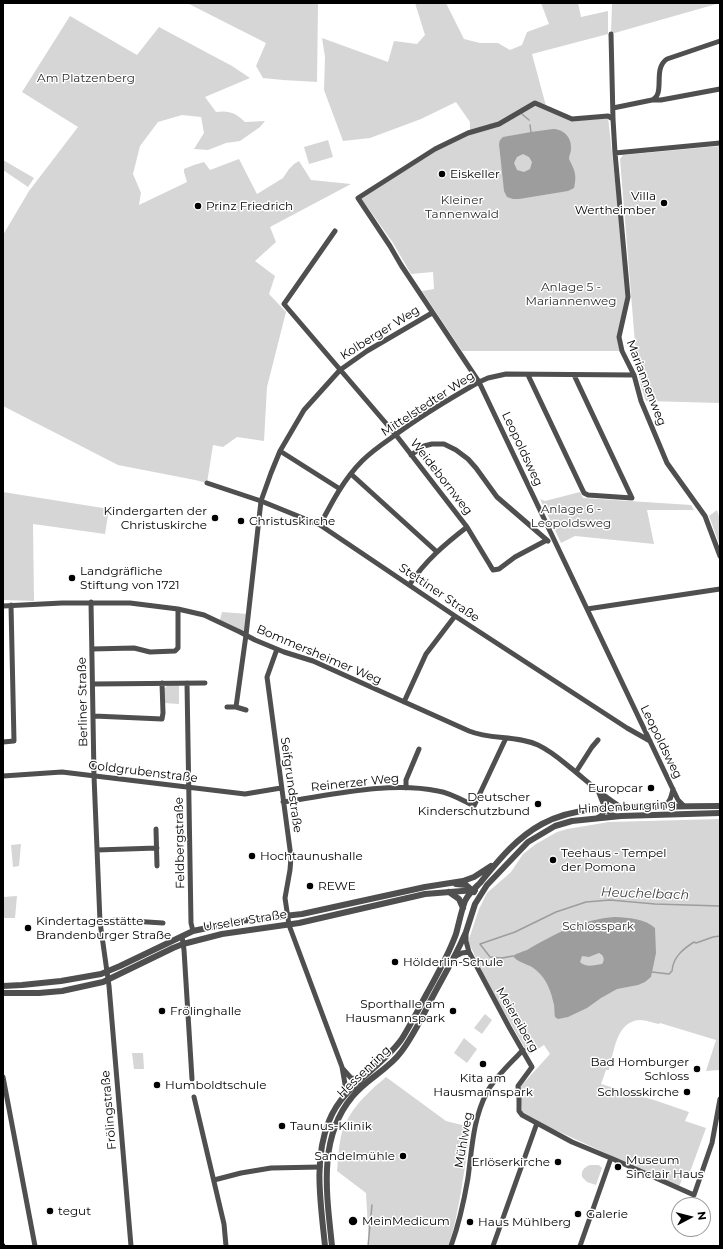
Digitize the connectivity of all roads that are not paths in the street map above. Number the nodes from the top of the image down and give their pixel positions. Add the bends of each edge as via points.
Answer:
1 (611, 34) dead end
2 (720, 41) edge
3 (720, 88) edge
4 (652, 100) junction
5 (613, 108) junction
6 (613, 119) junction
7 (720, 143) edge
8 (615, 153) junction
9 (335, 230) dead end
10 (432, 313) junction
11 (340, 370) junction
12 (528, 375) junction
13 (574, 375) junction
14 (634, 375) junction
15 (479, 382) junction
16 (396, 435) junction
17 (280, 451) junction
18 (411, 455) junction
19 (351, 474) junction
20 (207, 483) dead end
21 (340, 489) junction
22 (261, 500) junction
23 (320, 525) junction
24 (467, 527) junction
25 (547, 540) junction
26 (556, 545) junction
27 (437, 552) junction
28 (720, 556) edge
29 (410, 584) junction
30 (720, 589) edge
31 (91, 602) junction
32 (11, 605) junction
33 (3, 606) edge
34 (178, 609) junction
35 (587, 609) junction
36 (455, 616) junction
37 (246, 635) junction
38 (92, 648) junction
39 (277, 649) junction
40 (162, 683) junction
41 (187, 683) junction
42 (205, 683) dead end
43 (93, 684) junction
44 (404, 702) junction
45 (227, 707) dead end
46 (236, 707) junction
47 (246, 710) dead end
48 (94, 716) junction
49 (506, 738) junction
50 (598, 740) dead end
51 (650, 741) junction
52 (3, 742) edge
53 (419, 750) dead end
54 (576, 772) junction
55 (3, 776) edge
56 (94, 776) junction
57 (189, 788) junction
58 (281, 788) junction
59 (406, 788) junction
60 (673, 788) junction
61 (598, 791) junction
62 (604, 794) junction
63 (602, 801) junction
64 (283, 802) junction
65 (663, 806) junction
66 (684, 806) junction
67 (720, 806) edge
68 (621, 807) junction
69 (606, 808) junction
70 (592, 810) junction
71 (720, 814) edge
72 (617, 816) junction
73 (596, 818) junction
74 (156, 829) dead end
75 (157, 848) junction
76 (97, 850) junction
77 (498, 862) junction
78 (157, 866) dead end
79 (441, 885) junction
80 (487, 885) junction
81 (473, 891) junction
82 (450, 892) junction
83 (475, 904) junction
84 (463, 908) junction
85 (287, 916) junction
86 (100, 922) junction
87 (163, 923) dead end
88 (289, 925) junction
89 (193, 931) junction
90 (466, 932) junction
91 (182, 936) junction
92 (183, 944) junction
93 (469, 952) junction
94 (454, 956) junction
95 (107, 972) junction
96 (108, 980) junction
97 (3, 986) edge
98 (3, 993) edge
99 (523, 1050) junction
100 (342, 1067) junction
101 (3, 1077) edge
102 (192, 1079) dead end
103 (360, 1079) junction
104 (344, 1095) junction
105 (194, 1097) dead end
106 (720, 1099) edge
107 (537, 1123) junction
108 (611, 1158) junction
109 (320, 1167) junction
110 (214, 1180) junction
111 (35, 1246) edge
112 (131, 1246) edge
113 (226, 1246) edge
114 (325, 1246) edge
115 (332, 1246) edge
116 (452, 1246) edge
117 (493, 1246) edge
118 (580, 1246) edge

1 - 5 street, Mariannenweg
2 - 4 street via 662,63 658,94
3 - 4 street
4 - 5 street
5 - 6 street, Mariannenweg
6 - 8 street, Mariannenweg
6 - 10 street, Leopoldsweg via 608,116 572,119 535,103 499,124 468,133 435,149 358,198
7 - 8 street
8 - 14 street, Mariannenweg via 628,296 618,337
9 - 11 street, Weidebornweg via 284,304
10 - 11 street, Kolberger Weg
10 - 15 street, Leopoldsweg
11 - 16 street, Weidebornweg
11 - 17 street, Kolberger Weg via 304,410
12 - 13 street, Mittelstedter Weg
12 - 13 street via 581,488 587,495 632,498
12 - 15 street, Mittelstedter Weg via 506,374
13 - 14 street, Mittelstedter Weg
14 - 28 street, Mariannenweg via 640,401 667,463 705,516
15 - 16 street, Mittelstedter Weg
15 - 26 street, Leopoldsweg
16 - 18 street, Weidebornweg
16 - 19 street, Mittelstedter Weg
17 - 21 street
17 - 22 street, Kolberger Weg
18 - 24 street, Weidebornweg
18 - 25 street via 432,444 444,444 456,450 476,468 497,497
19 - 21 street, Mittelstedter Weg
19 - 27 street
20 - 22 street, Stettiner Straße
21 - 23 street, Mittelstedter Weg
22 - 23 street, Stettiner Straße
22 - 37 street, Kolberger Weg
23 - 29 street, Stettiner Straße
24 - 25 street, Weidebornweg via 492,569 496,570
24 - 27 street
25 - 26 street
26 - 35 street, Leopoldsweg
27 - 29 street
29 - 36 street, Stettiner Straße
30 - 35 street
31 - 32 street, Bommersheimer Weg
31 - 34 street, Bommersheimer Weg via 130,603
31 - 38 street, Berliner Straße
32 - 33 street, Bommersheimer Weg
32 - 52 street via 14,741
34 - 37 street, Bommersheimer Weg via 204,616
34 - 38 street via 178,648 175,651
35 - 51 street, Leopoldsweg
36 - 44 street via 426,654
36 - 51 street, Stettiner Straße
37 - 39 street, Bommersheimer Weg
37 - 46 street, Kolberger Weg
38 - 43 street, Berliner Straße
39 - 44 street, Bommersheimer Weg via 313,661
39 - 58 street, Seifgrundstraße via 267,677
40 - 41 street
40 - 43 street
40 - 48 street via 162,719
41 - 42 street
41 - 57 street, Feldbergstraße
43 - 48 street, Berliner Straße
44 - 49 street, Bommersheimer Weg via 481,736
45 - 46 street
46 - 47 street
48 - 56 street, Berliner Straße
49 - 54 street, Bommersheimer Weg via 539,745
49 - 59 street, Reinerzer Weg via 474,806 438,791
50 - 54 street
51 - 60 street, Leopoldsweg
53 - 59 street via 406,780
54 - 61 street, Bommersheimer Weg
55 - 56 street, Goldgrubenstraße via 62,772
56 - 57 street, Goldgrubenstraße
56 - 76 street, Berliner Straße
57 - 58 street, Goldgrubenstraße via 245,794
57 - 89 street, Feldbergstraße
58 - 64 street, Seifgrundstraße
59 - 64 street, Reinerzer Weg via 375,789
60 - 65 street, Leopoldsweg via 671,798
60 - 66 street, Leopoldsweg
61 - 62 street, Bommersheimer Weg
61 - 63 street, Bommersheimer Weg
62 - 68 street, Bommersheimer Weg
62 - 69 street
63 - 69 street, Bommersheimer Weg
63 - 70 street
64 - 85 street, Seifgrundstraße via 291,857 285,898
65 - 66 street, Hindenburgring
65 - 68 street, Hindenburgring
66 - 67 street, Hindenburgring
68 - 69 street, Hindenburgring
69 - 70 street, Hindenburgring
69 - 72 street, Bommersheimer Weg
69 - 73 street
70 - 77 street, Hindenburgring via 558,816 537,827 521,838
71 - 72 street, Hindenburgring
72 - 73 street, Hindenburgring
73 - 80 street, Hindenburgring via 555,826 535,837
74 - 75 street
75 - 76 street
75 - 78 street
76 - 86 street, Berliner Straße
77 - 79 street, Urseler Straße via 472,878
77 - 81 street, Hessenring
79 - 81 street, Urseler Straße via 466,885
79 - 85 street, Urseler Straße
80 - 81 street, Urseler Straße
80 - 83 street, Hessenring
81 - 82 street, Urseler Straße
81 - 83 street
81 - 84 street, Hessenring
82 - 84 street via 459,899
82 - 88 street, Urseler Straße via 424,894
83 - 90 street, Hessenring
84 - 103 street, Hessenring via 448,954 404,1035 388,1056
85 - 88 street, Seifgrundstraße
85 - 89 street, Urseler Straße via 240,921
86 - 87 street via 116,920
86 - 95 street, Berliner Straße
88 - 92 street, Urseler Straße via 222,934
88 - 100 street, Seifgrundstraße
89 - 91 street, Urseler Straße
90 - 93 street, Meiereiberg
90 - 94 street, Hessenring
91 - 92 street
91 - 95 street, Urseler Straße
92 - 96 street, Urseler Straße
92 - 102 street
93 - 94 street
93 - 99 street, Meiereiberg
94 - 115 street, Hessenring via 402,1052 353,1096 338,1116 330,1138 327,1164 328,1215
95 - 96 street, Frölingstraße
95 - 97 street, Urseler Straße via 61,981
96 - 98 street, Urseler Straße via 62,991
96 - 112 street, Frölingstraße
99 - 107 street, Meiereiberg via 532,1067 518,1086 519,1111 524,1117
99 - 116 street, Mühlweg via 493,1083 482,1102 473,1136 462,1211
100 - 103 street via 351,1078
100 - 104 street, Seifgrundstraße
101 - 111 street
103 - 104 street, Hessenring
104 - 109 street, Hessenring via 329,1120
105 - 110 street
106 - 108 street via 712,1143 694,1195
107 - 108 street via 572,1142
107 - 117 street
108 - 118 street
109 - 110 street via 271,1168
109 - 114 street, Hessenring
110 - 113 street

